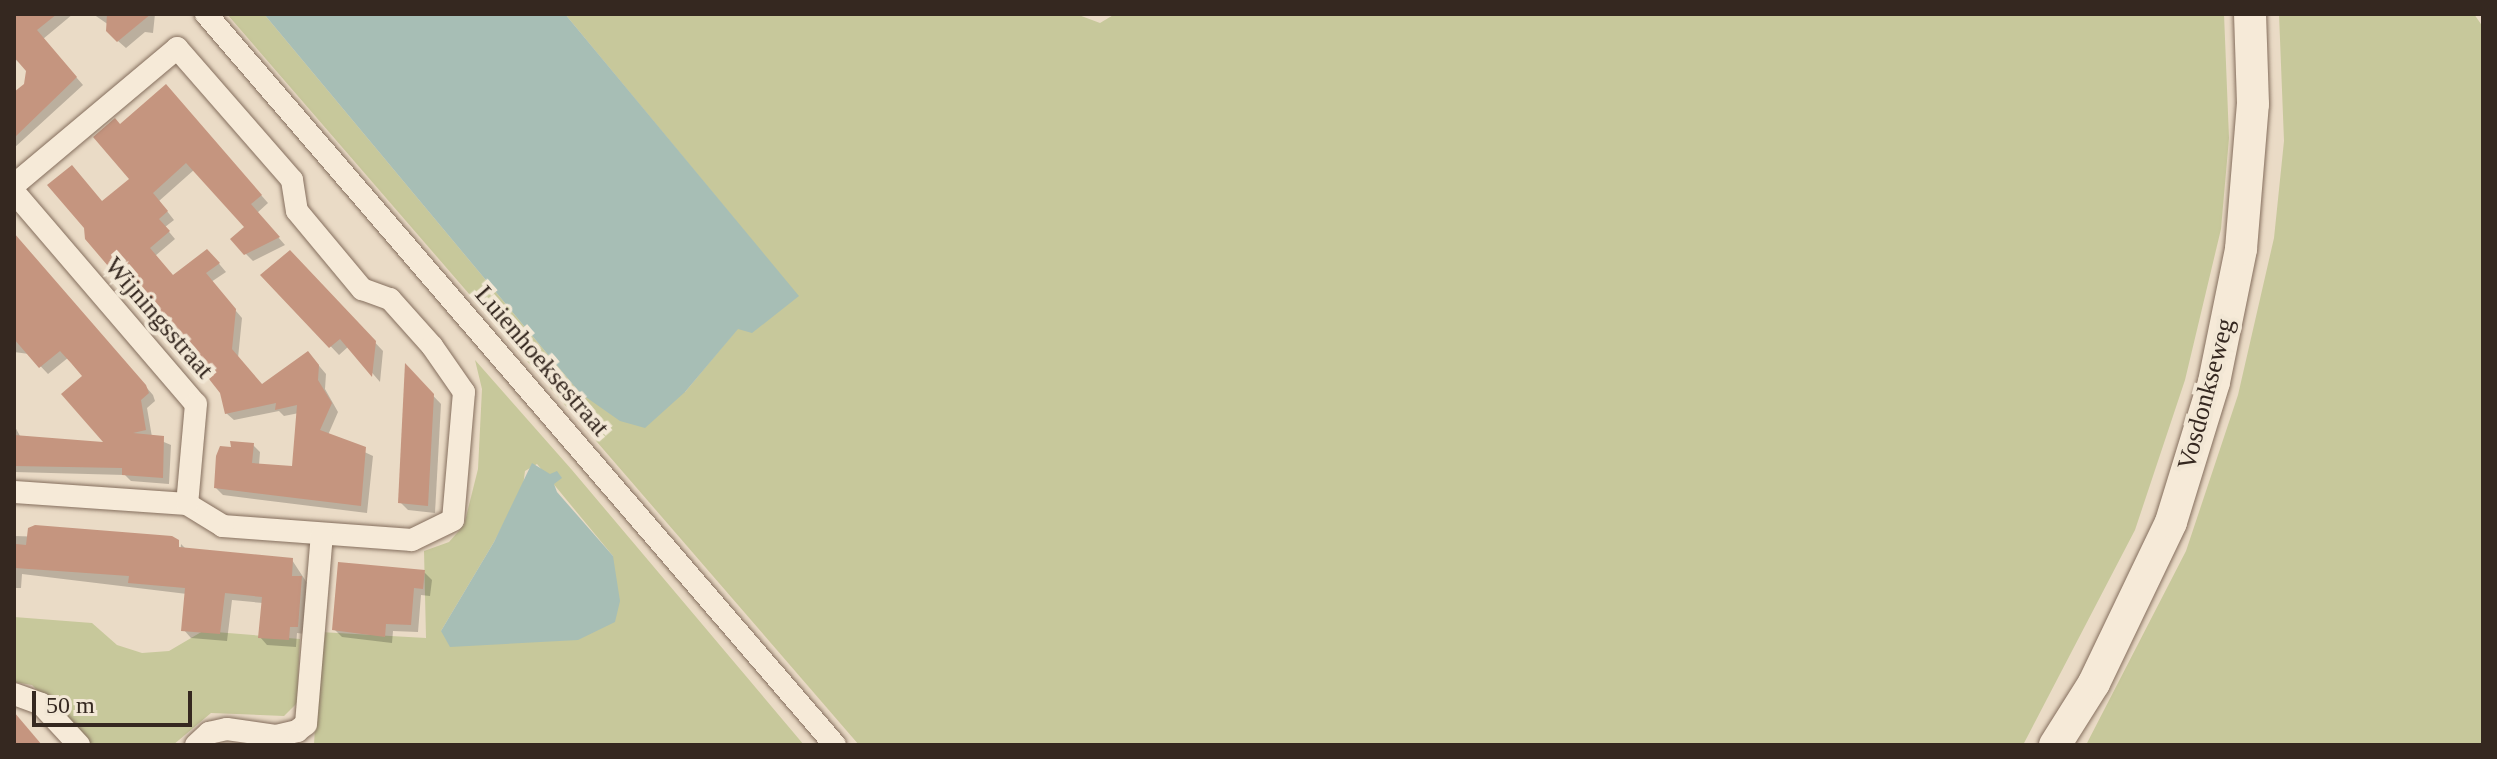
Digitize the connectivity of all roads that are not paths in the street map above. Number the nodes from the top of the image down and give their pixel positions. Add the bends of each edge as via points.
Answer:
1 (206, 14) edge
2 (2250, 14) edge
3 (14, 185) edge
4 (14, 192) edge
5 (14, 492) edge
6 (187, 504) junction
7 (322, 535) junction
8 (14, 694) edge
9 (79, 745) edge
10 (196, 745) edge
11 (835, 745) edge
12 (2055, 745) edge

1 - 11 street, Luienhoeksestraat
2 - 12 main road, Vosdonkseweg via 2253,104 2241,249 2214,382 2171,522 2094,683
3 - 7 street via 177,48 292,180 297,211 362,289 390,299 464,392 453,520 421,538
4 - 6 street, Wijningsstraat via 196,404
5 - 6 street
6 - 7 street via 223,526
7 - 10 street via 306,724 276,736 227,729 209,733
8 - 9 street via 41,704

